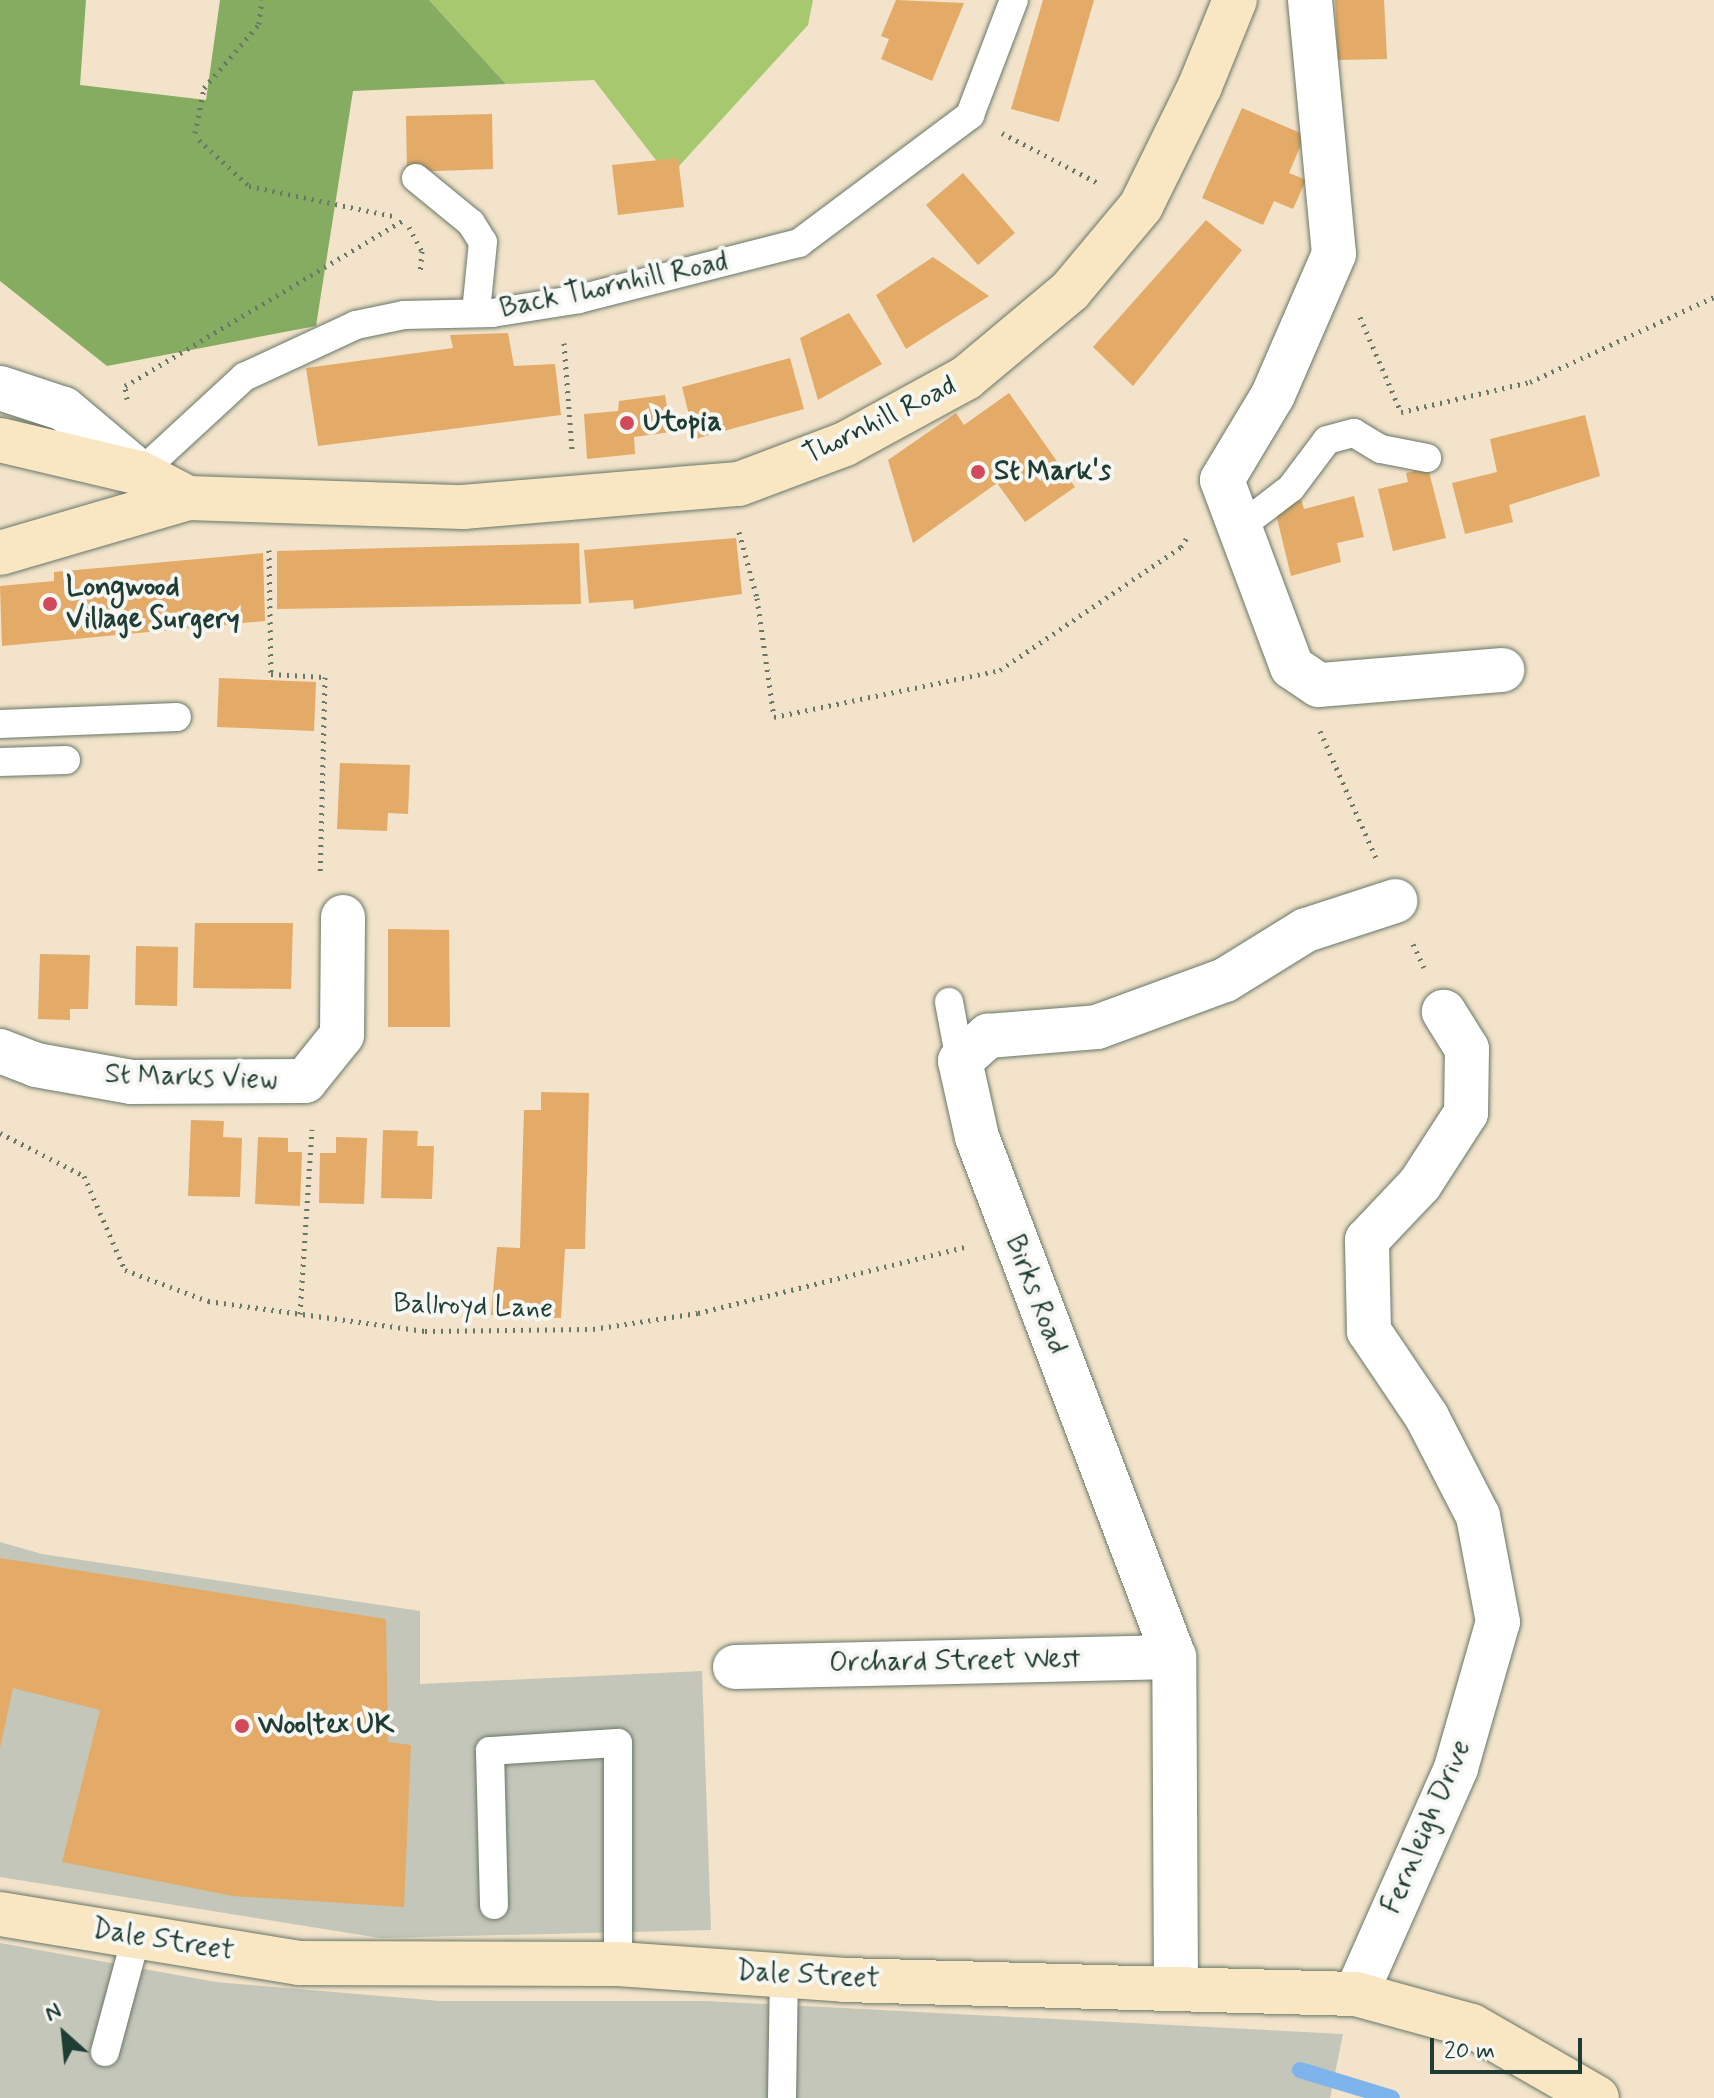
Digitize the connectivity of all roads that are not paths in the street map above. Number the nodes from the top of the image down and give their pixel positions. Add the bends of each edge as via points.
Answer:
1 (1014, 0) edge
2 (1235, 0) edge
3 (1310, 0) edge
4 (416, 178) dead end
5 (476, 312) junction
6 (0, 388) edge
7 (0, 440) edge
8 (1427, 458) dead end
9 (140, 473) junction
10 (188, 498) junction
11 (1240, 527) junction
12 (0, 553) edge
13 (1502, 670) dead end
14 (177, 717) dead end
15 (0, 724) edge
16 (66, 760) dead end
17 (0, 762) edge
18 (1395, 901) road end
19 (343, 917) dead end
20 (949, 1002) dead end
21 (1444, 1012) road end
22 (0, 1051) edge
23 (960, 1061) junction
24 (1174, 1657) junction
25 (735, 1667) dead end
26 (494, 1905) dead end
27 (0, 1914) edge
28 (136, 1937) junction
29 (618, 1964) junction
30 (784, 1975) junction
31 (1176, 1989) junction
32 (1356, 1994) junction
33 (105, 2052) dead end
34 (782, 2098) edge
35 (1597, 2098) edge

1 - 5 lane, Back Thornhill Road via 970,115 799,243 560,302
2 - 10 street, Thornhill Road via 1141,206 1070,291 966,378 845,444 739,484 576,498 463,507
3 - 11 street via 1334,254 1273,395 1222,480
4 - 5 lane via 471,223 483,242
5 - 9 lane, Back Thornhill Road via 404,315 356,325 244,377
6 - 9 street via 64,409
7 - 9 street, Thornhill Road
8 - 11 lane via 1381,449 1354,433 1327,440 1291,488
9 - 10 street, Thornhill Road
10 - 12 street
11 - 13 street via 1292,667 1319,685
14 - 15 lane
16 - 17 lane
18 - 23 street via 1306,930 1225,980 1125,1017 1097,1027 988,1036
19 - 22 street, St Marks View via 342,1035 305,1081 131,1082 36,1065
20 - 23 lane
21 - 32 street, Fernleigh Drive via 1467,1049 1466,1113 1420,1184 1367,1240 1369,1331 1427,1417 1478,1516 1498,1622 1456,1768
23 - 24 street, Birks Road via 977,1137 1012,1235
24 - 25 street, Orchard Street West
24 - 31 street, Birks Road
26 - 29 lane via 490,1751 618,1743
27 - 28 street, Dale Street
28 - 29 street, Dale Street via 299,1963
28 - 33 lane
29 - 30 street, Dale Street
30 - 31 street, Dale Street
30 - 34 lane
31 - 32 street, Dale Street
32 - 35 street, Dale Street via 1472,2026

